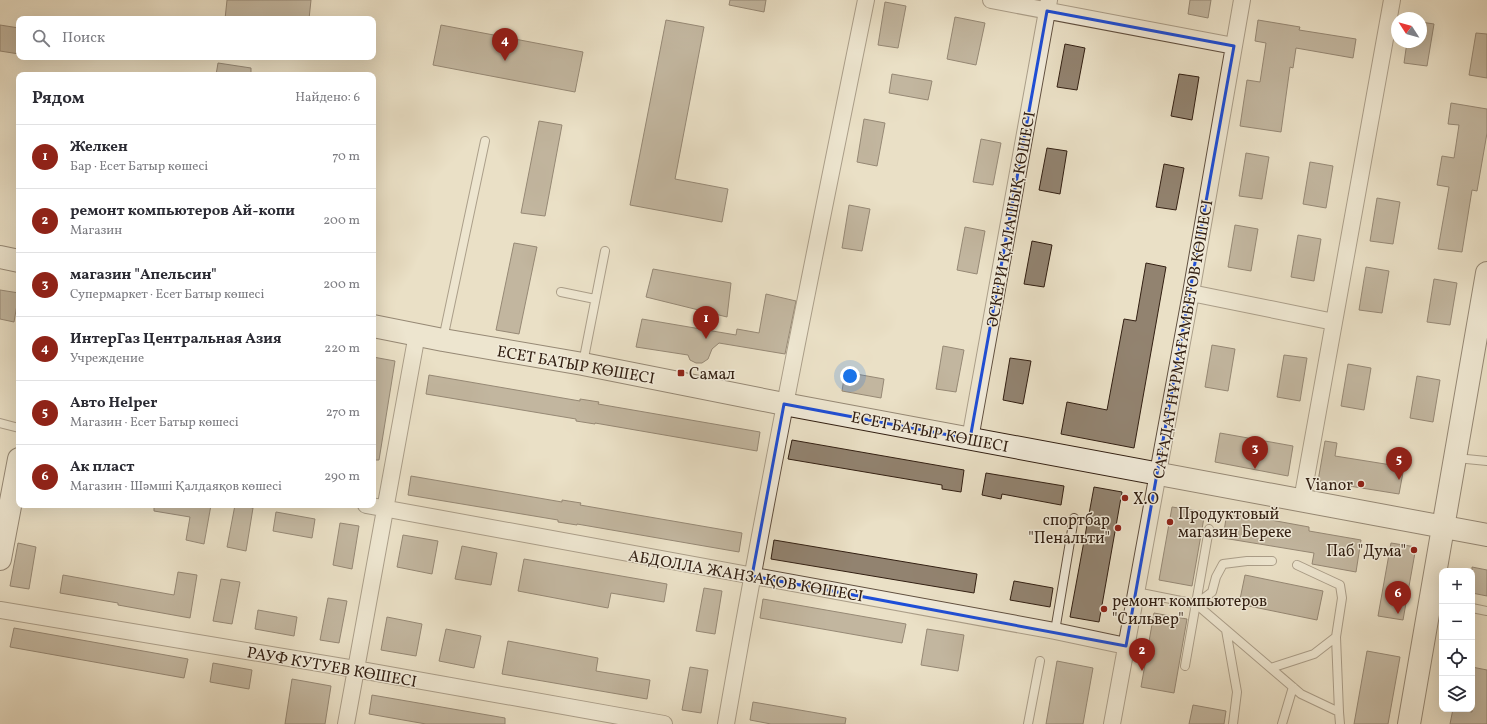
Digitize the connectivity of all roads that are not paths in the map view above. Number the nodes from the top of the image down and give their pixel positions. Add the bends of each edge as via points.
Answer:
1 (866, 0) edge
2 (992, 0) edge
3 (1242, 0) edge
4 (1392, 0) edge
5 (1048, 6) edge
6 (1234, 46) junction
7 (485, 141) dead end
8 (605, 251) dead end
9 (0, 257) edge
10 (16, 260) edge
11 (1487, 274) edge
12 (561, 292) dead end
13 (1191, 294) junction
14 (596, 299) junction
15 (1334, 322) junction
16 (376, 327) edge
17 (417, 334) junction
18 (443, 340) junction
19 (583, 364) junction
20 (784, 404) junction
21 (0, 423) edge
22 (16, 427) edge
23 (970, 439) junction
24 (1455, 458) junction
25 (1487, 461) edge
26 (1158, 474) junction
27 (16, 475) edge
28 (1302, 500) junction
29 (376, 507) edge
30 (385, 509) junction
31 (1074, 518) dead end
32 (1443, 527) junction
33 (1209, 529) dead end
34 (1487, 535) edge
35 (0, 559) edge
36 (1272, 561) dead end
37 (1297, 565) dead end
38 (752, 576) junction
39 (1136, 592) junction
40 (1196, 604) junction
41 (1475, 609) edge
42 (0, 610) edge
43 (1487, 611) edge
44 (1226, 630) junction
45 (1055, 631) junction
46 (1336, 637) junction
47 (1126, 646) junction
48 (1040, 661) dead end
49 (1185, 666) dead end
50 (1270, 668) junction
51 (355, 669) junction
52 (1293, 687) junction
53 (1339, 712) junction
54 (346, 724) edge
55 (664, 724) edge
56 (726, 724) edge
57 (1028, 724) edge
58 (1112, 724) edge
59 (1233, 724) edge
60 (1282, 724) edge
61 (1340, 724) edge
62 (1409, 724) edge

1 - 20 street
2 - 5 street
3 - 6 street, САҒАДАТ НҰРМАҒАМБЕТОВ КӨШЕСІ
4 - 15 street
5 - 6 street
5 - 23 street, ӘСКЕРИ ҚАЛАШЫҚ КӨШЕСІ
6 - 13 street, САҒАДАТ НҰРМАҒАМБЕТОВ КӨШЕСІ
7 - 18 lane
8 - 14 lane
9 - 10 street
11 - 24 street
12 - 14 lane
13 - 15 street
13 - 26 street, САҒАДАТ НҰРМАҒАМБЕТОВ КӨШЕСІ
14 - 19 lane
15 - 28 street
16 - 17 street, ЕСЕТ БАТЫР КӨШЕСІ
17 - 18 street, ЕСЕТ БАТЫР КӨШЕСІ
17 - 30 street
18 - 19 street, ЕСЕТ БАТЫР КӨШЕСІ
19 - 20 street, ЕСЕТ БАТЫР КӨШЕСІ
20 - 23 street, ЕСЕТ БАТЫР КӨШЕСІ
20 - 38 street
21 - 22 lane
23 - 26 street, ЕСЕТ БАТЫР КӨШЕСІ
24 - 25 lane
24 - 32 street
26 - 28 street, ЕСЕТ БАТЫР КӨШЕСІ
26 - 39 street, САҒАДАТ НҰРМАҒАМБЕТОВ КӨШЕСІ
27 - 35 street
28 - 32 street, ЕСЕТ БАТЫР КӨШЕСІ
29 - 30 street, АБДОЛЛА ЖАНЗАҚОВ КӨШЕСІ
30 - 38 street, АБДОЛЛА ЖАНЗАҚОВ КӨШЕСІ
30 - 51 street
31 - 45 lane
32 - 34 street, ЕСЕТ БАТЫР КӨШЕСІ
32 - 62 street via 1433,600
33 - 40 lane
36 - 40 lane via 1223,564 1212,592
37 - 46 lane via 1340,585 1342,598
38 - 45 street, АБДОЛЛА ЖАНЗАҚОВ КӨШЕСІ
38 - 56 street
39 - 40 lane
39 - 47 street, САҒАДАТ НҰРМАҒАМБЕТОВ КӨШЕСІ
40 - 44 lane
40 - 49 lane
41 - 43 lane
42 - 51 street, РАУФ КУТУЕВ КӨШЕСІ
44 - 50 lane
44 - 59 lane via 1237,692
45 - 47 street, АБДОЛЛА ЖАНЗАҚОВ КӨШЕСІ
46 - 50 lane via 1314,654
46 - 53 lane
47 - 58 street, САҒАДАТ НҰРМАҒАМБЕТОВ КӨШЕСІ
48 - 57 lane
50 - 52 lane
51 - 54 street
51 - 55 street, РАУФ КУТУЕВ КӨШЕСІ
52 - 53 lane via 1301,694
52 - 60 lane
53 - 61 lane

